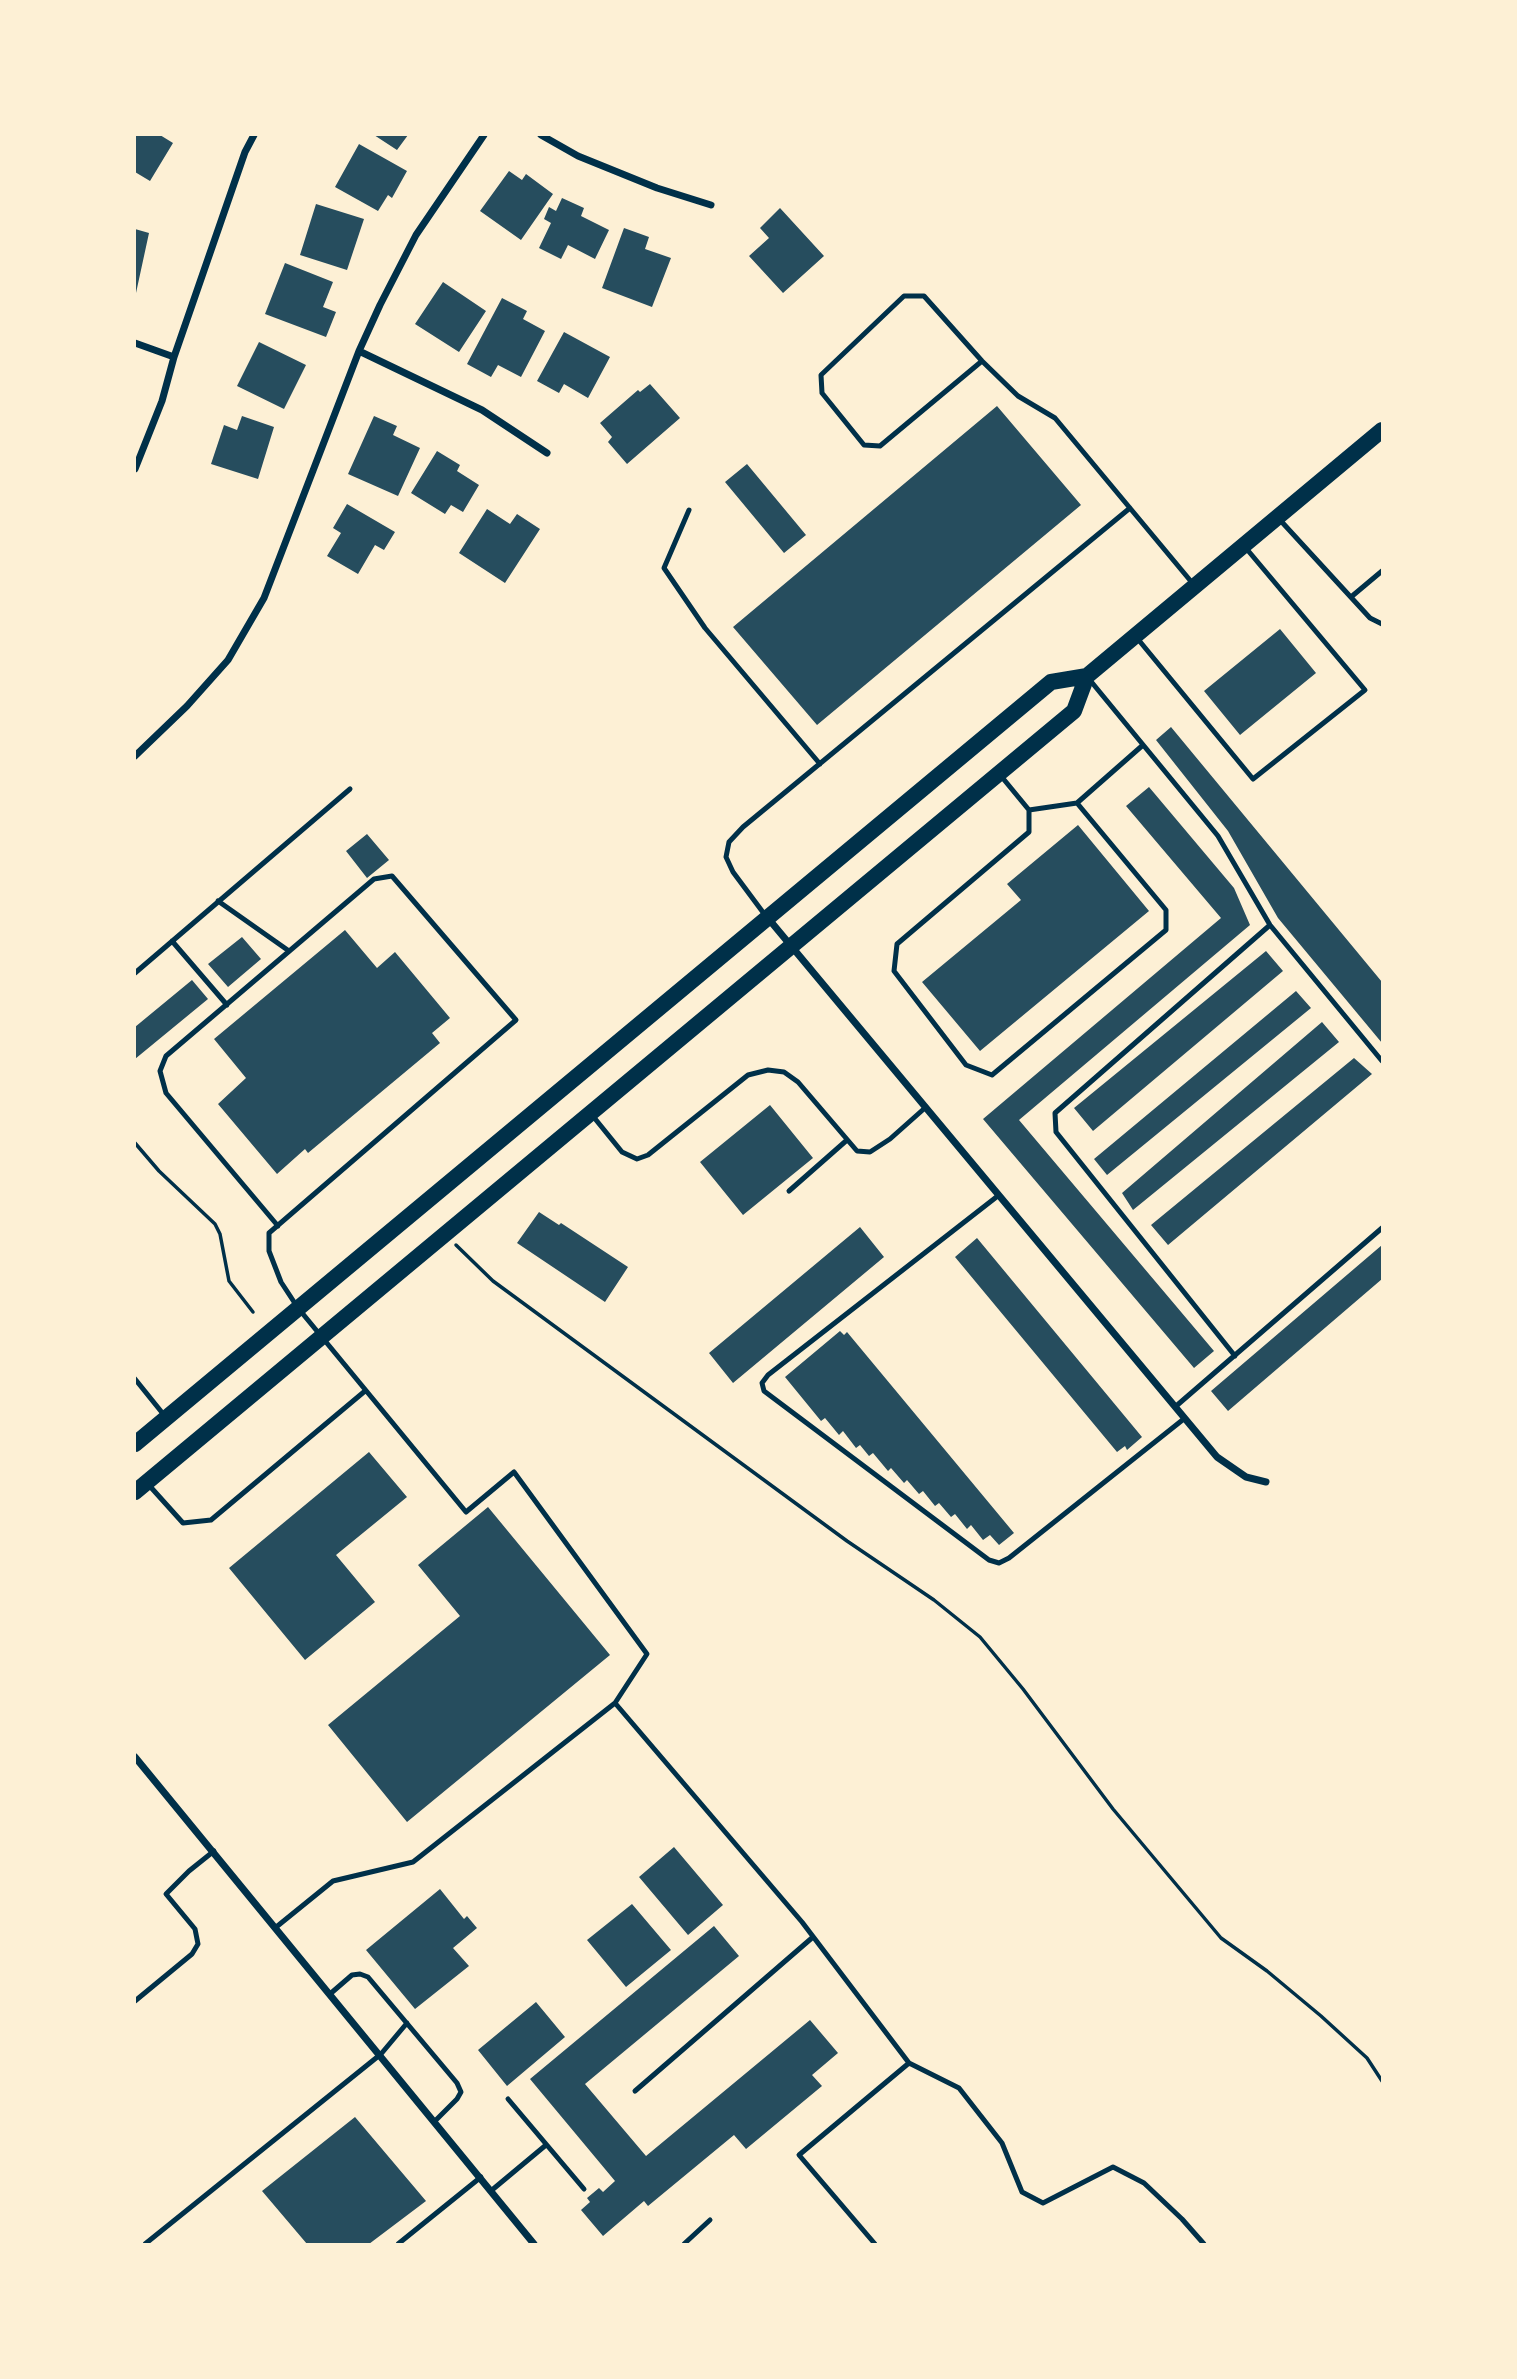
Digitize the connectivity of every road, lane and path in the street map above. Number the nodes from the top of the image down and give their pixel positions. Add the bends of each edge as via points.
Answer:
1 (254, 135) edge
2 (484, 135) edge
3 (541, 135) edge
4 (711, 205) dead end
5 (135, 343) edge
6 (359, 351) junction
7 (173, 358) junction
8 (982, 361) junction
9 (1382, 430) edge
10 (547, 453) dead end
11 (135, 469) edge
12 (1130, 508) junction
13 (689, 510) dead end
14 (1278, 518) junction
15 (1244, 545) junction
16 (1382, 571) edge
17 (1196, 586) junction
18 (1351, 597) junction
19 (1382, 624) edge
20 (1135, 636) junction
21 (1087, 676) junction
22 (1143, 745) junction
23 (135, 756) edge
24 (820, 764) junction
25 (999, 774) junction
26 (350, 789) dead end
27 (1077, 803) junction
28 (1029, 810) junction
29 (218, 901) junction
30 (767, 917) junction
31 (1270, 925) junction
32 (172, 941) junction
33 (791, 946) junction
34 (289, 951) junction
35 (135, 972) edge
36 (227, 1005) junction
37 (1382, 1060) edge
38 (926, 1107) junction
39 (590, 1113) junction
40 (847, 1140) junction
41 (135, 1143) edge
42 (789, 1191) dead end
43 (999, 1195) junction
44 (278, 1226) junction
45 (1382, 1228) edge
46 (444, 1234) junction
47 (298, 1308) junction
48 (253, 1312) dead end
49 (321, 1338) junction
50 (1235, 1356) junction
51 (135, 1379) edge
52 (365, 1391) junction
53 (1175, 1407) junction
54 (166, 1418) junction
55 (1185, 1418) junction
56 (135, 1444) edge
57 (1266, 1482) dead end
58 (141, 1487) edge
59 (615, 1703) junction
60 (136, 1761) edge
61 (214, 1851) junction
62 (275, 1928) junction
63 (813, 1937) junction
64 (330, 1994) junction
65 (135, 2001) edge
66 (407, 2023) junction
67 (381, 2054) junction
68 (909, 2063) junction
69 (1382, 2081) edge
70 (635, 2091) dead end
71 (508, 2099) dead end
72 (435, 2121) junction
73 (546, 2144) junction
74 (481, 2177) junction
75 (583, 2189) dead end
76 (492, 2190) junction
77 (710, 2220) dead end
78 (145, 2244) edge
79 (398, 2244) edge
80 (534, 2244) edge
81 (684, 2244) edge
82 (875, 2244) edge
83 (1204, 2244) edge

1 - 7 street
2 - 6 street via 416,235
3 - 4 street via 578,156
5 - 7 street
6 - 10 street via 482,410
6 - 23 street via 264,598 228,660
7 - 11 street via 162,401
8 - 8 lane via 880,446 864,445 821,393 821,375 904,296 924,296
8 - 12 lane via 1018,396 1055,418
9 - 14 main road
12 - 17 lane
12 - 24 lane
13 - 24 lane via 664,568 705,628
14 - 15 main road
14 - 18 lane
15 - 17 main road
15 - 20 lane via 1365,690 1253,779
16 - 18 lane
17 - 20 main road
18 - 19 lane
20 - 21 main road
21 - 22 lane
21 - 25 main road via 1074,711
21 - 30 main road via 1051,682
22 - 27 lane
22 - 31 lane via 1218,836
24 - 30 lane via 729,842 726,857 733,872
25 - 28 lane
25 - 33 main road
26 - 29 lane
27 - 28 lane
27 - 28 lane via 1166,910 1166,930 992,1075 966,1065 894,971 897,944 1028,832
29 - 32 lane
29 - 34 lane
30 - 33 street
30 - 47 main road
31 - 37 lane
31 - 50 lane via 1055,1113 1056,1132
32 - 35 lane
32 - 36 lane
33 - 38 street
33 - 39 main road
34 - 36 lane
34 - 44 lane via 373,880 392,876 516,1020
36 - 44 lane via 166,1056 160,1071 166,1093
38 - 40 lane via 870,1152 857,1151
38 - 43 street
39 - 40 lane via 622,1152 637,1159 748,1075 768,1070 784,1072 798,1082
39 - 46 main road
40 - 42 lane
41 - 48 path via 215,1224 229,1281
43 - 53 street
43 - 55 lane via 768,1375 762,1382 764,1391 999,1563
44 - 47 lane via 270,1233 269,1251
45 - 50 lane
46 - 49 main road
46 - 69 path via 493,1281 980,1637 1113,1809 1221,1938 1268,1970 1321,2016 1367,2057
47 - 49 lane
47 - 54 main road
49 - 52 lane
49 - 58 main road
50 - 53 lane
51 - 54 lane
52 - 58 lane via 211,1520 183,1524
52 - 59 lane via 466,1512 514,1472 646,1654
53 - 55 street
54 - 56 main road
55 - 57 street via 1217,1457 1247,1477
59 - 62 lane via 413,1863 333,1881
59 - 63 lane
60 - 61 street
61 - 62 street
61 - 65 lane via 166,1894 195,1929 198,1944
62 - 64 street
63 - 68 lane
63 - 70 lane
64 - 66 lane via 352,1975 368,1977
64 - 67 street
66 - 67 lane
66 - 72 lane via 461,2092
67 - 72 street
67 - 78 lane
68 - 82 lane via 799,2155
68 - 83 lane via 959,2088 1002,2143 1022,2192 1043,2203 1112,2167 1144,2183
71 - 73 lane
72 - 74 street
73 - 75 lane
73 - 76 lane
74 - 76 street
74 - 79 lane
76 - 80 street
77 - 81 lane

